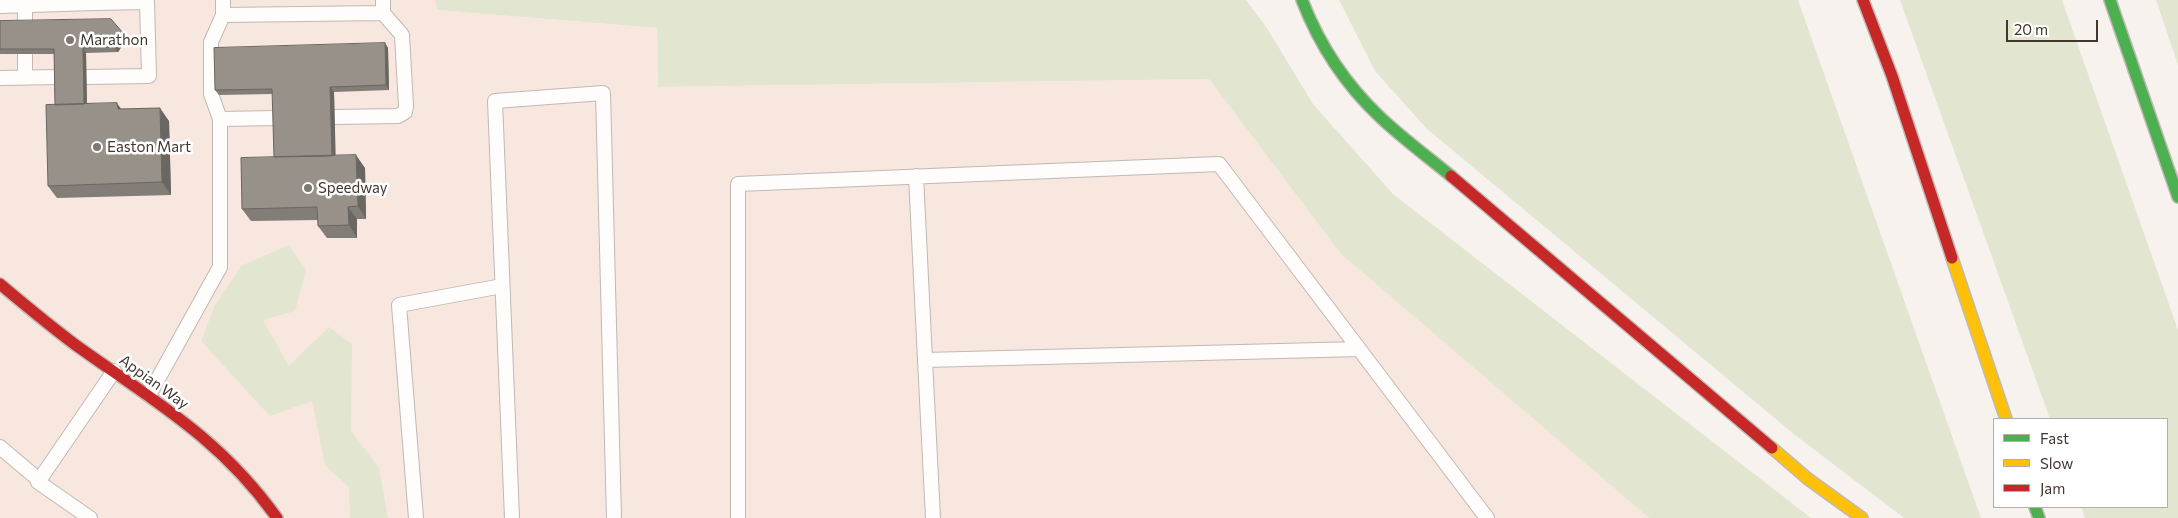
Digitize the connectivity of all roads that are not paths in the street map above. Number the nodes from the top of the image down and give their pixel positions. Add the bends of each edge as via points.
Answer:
1 (223, 0) edge
2 (1302, 0) edge
3 (1863, 0) edge
4 (2110, 0) edge
5 (93, 1) edge
6 (77, 3) junction
7 (24, 5) junction
8 (0, 6) edge
9 (383, 7) edge
10 (223, 15) junction
11 (77, 17) dead end
12 (25, 26) edge
13 (25, 54) edge
14 (58, 77) edge
15 (87, 77) dead end
16 (0, 78) edge
17 (25, 78) junction
18 (334, 117) dead end
19 (277, 118) edge
20 (220, 119) junction
21 (916, 176) junction
22 (2178, 197) edge
23 (0, 284) edge
24 (502, 286) junction
25 (1359, 349) junction
26 (925, 360) junction
27 (114, 371) junction
28 (149, 394) junction
29 (2006, 418) edge
30 (0, 447) edge
31 (39, 480) junction
32 (90, 518) edge
33 (277, 518) edge
34 (416, 518) edge
35 (512, 518) edge
36 (614, 518) edge
37 (738, 518) edge
38 (933, 518) edge
39 (1487, 518) edge
40 (1862, 518) edge

1 - 10 lane
2 - 40 main road via 1320,42 1346,80 1380,117 1808,479
3 - 29 main road via 1892,76
4 - 22 main road
5 - 6 lane
5 - 15 lane via 147,2 149,76
6 - 7 lane
6 - 11 lane
7 - 8 lane
7 - 12 lane
9 - 10 lane
9 - 18 lane via 402,35 405,112 398,116
10 - 20 lane via 211,42 211,94
13 - 17 lane
14 - 17 lane
16 - 17 lane
19 - 20 lane
20 - 28 lane via 220,267
21 - 25 lane via 1219,164
21 - 26 lane
21 - 37 lane via 738,184
23 - 27 main road, Appian Way
24 - 34 lane via 398,305
24 - 35 lane
24 - 36 lane via 495,101 603,93
25 - 26 lane
25 - 39 lane
26 - 38 lane
27 - 28 main road, Appian Way
27 - 31 lane
28 - 33 main road, Appian Way via 220,451 264,496
30 - 31 lane
31 - 32 lane

